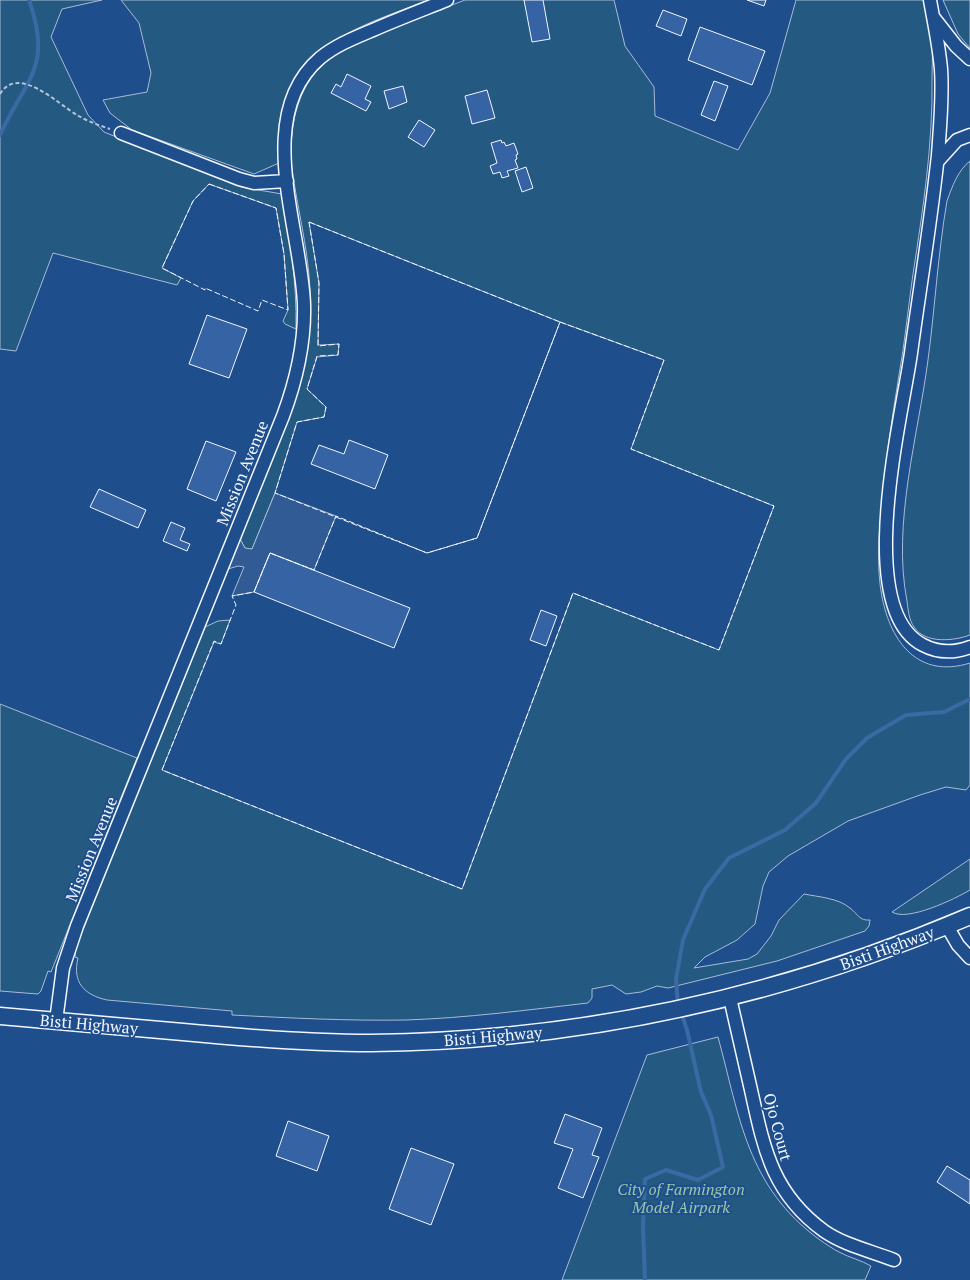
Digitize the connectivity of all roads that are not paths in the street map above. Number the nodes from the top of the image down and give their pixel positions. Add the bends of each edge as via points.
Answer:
1 (447, 0) edge
2 (930, 0) edge
3 (933, 16) junction
4 (970, 59) edge
5 (121, 133) road end
6 (970, 135) edge
7 (938, 162) junction
8 (287, 181) junction
9 (970, 647) edge
10 (970, 916) edge
11 (947, 926) junction
12 (970, 958) edge
13 (730, 998) junction
14 (0, 1016) edge
15 (56, 1021) junction
16 (894, 1260) dead end

1 - 8 street, Mission Avenue via 342,44 312,66 295,92 286,125
2 - 3 street
3 - 4 street
3 - 7 street via 941,71
5 - 8 street via 239,179 254,183
6 - 7 street via 957,140
7 - 9 street via 888,498 885,542 893,604 903,629 913,640 936,651 960,651
8 - 15 street, Mission Avenue via 304,306 302,338 292,388 77,926 63,968
10 - 11 main road, Bisti Highway
11 - 12 street
11 - 13 main road, Bisti Highway via 831,969
13 - 15 main road, Bisti Highway via 557,1030 414,1042 294,1040
13 - 16 street, Ojo Court via 763,1143 783,1188 824,1231
14 - 15 main road, Bisti Highway

